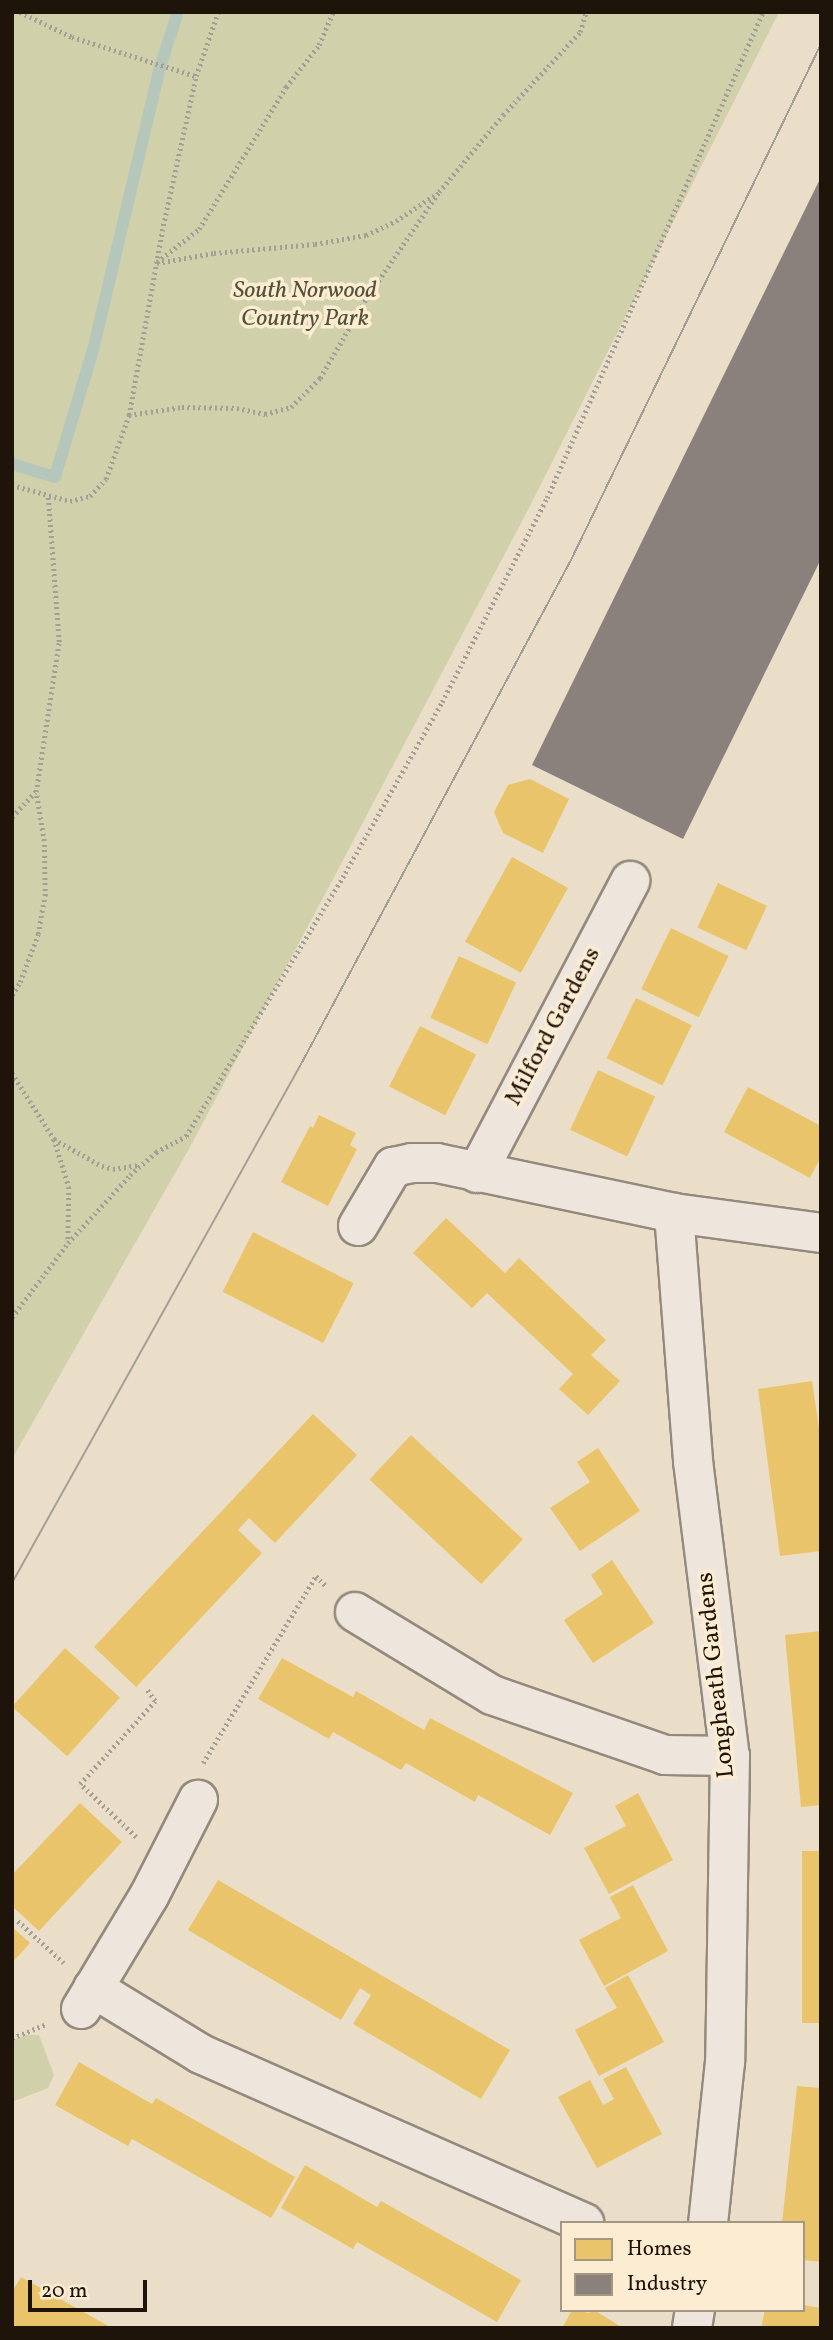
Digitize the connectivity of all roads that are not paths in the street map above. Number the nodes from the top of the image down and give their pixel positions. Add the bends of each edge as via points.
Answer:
1 (630, 881) dead end
2 (477, 1173) junction
3 (674, 1213) junction
4 (358, 1226) dead end
5 (821, 1233) edge
6 (355, 1612) road end
7 (730, 1756) junction
8 (198, 1800) road end
9 (579, 2221) edge
10 (708, 2221) edge

1 - 2 street, Milford Gardens
2 - 3 street
2 - 4 street via 437,1164 393,1167
3 - 5 street
3 - 7 street, Longheath Gardens via 693,1461
6 - 7 street via 492,1695 665,1755
7 - 10 street, Longheath Gardens via 725,2062
8 - 9 street via 166,1865 86,1999

